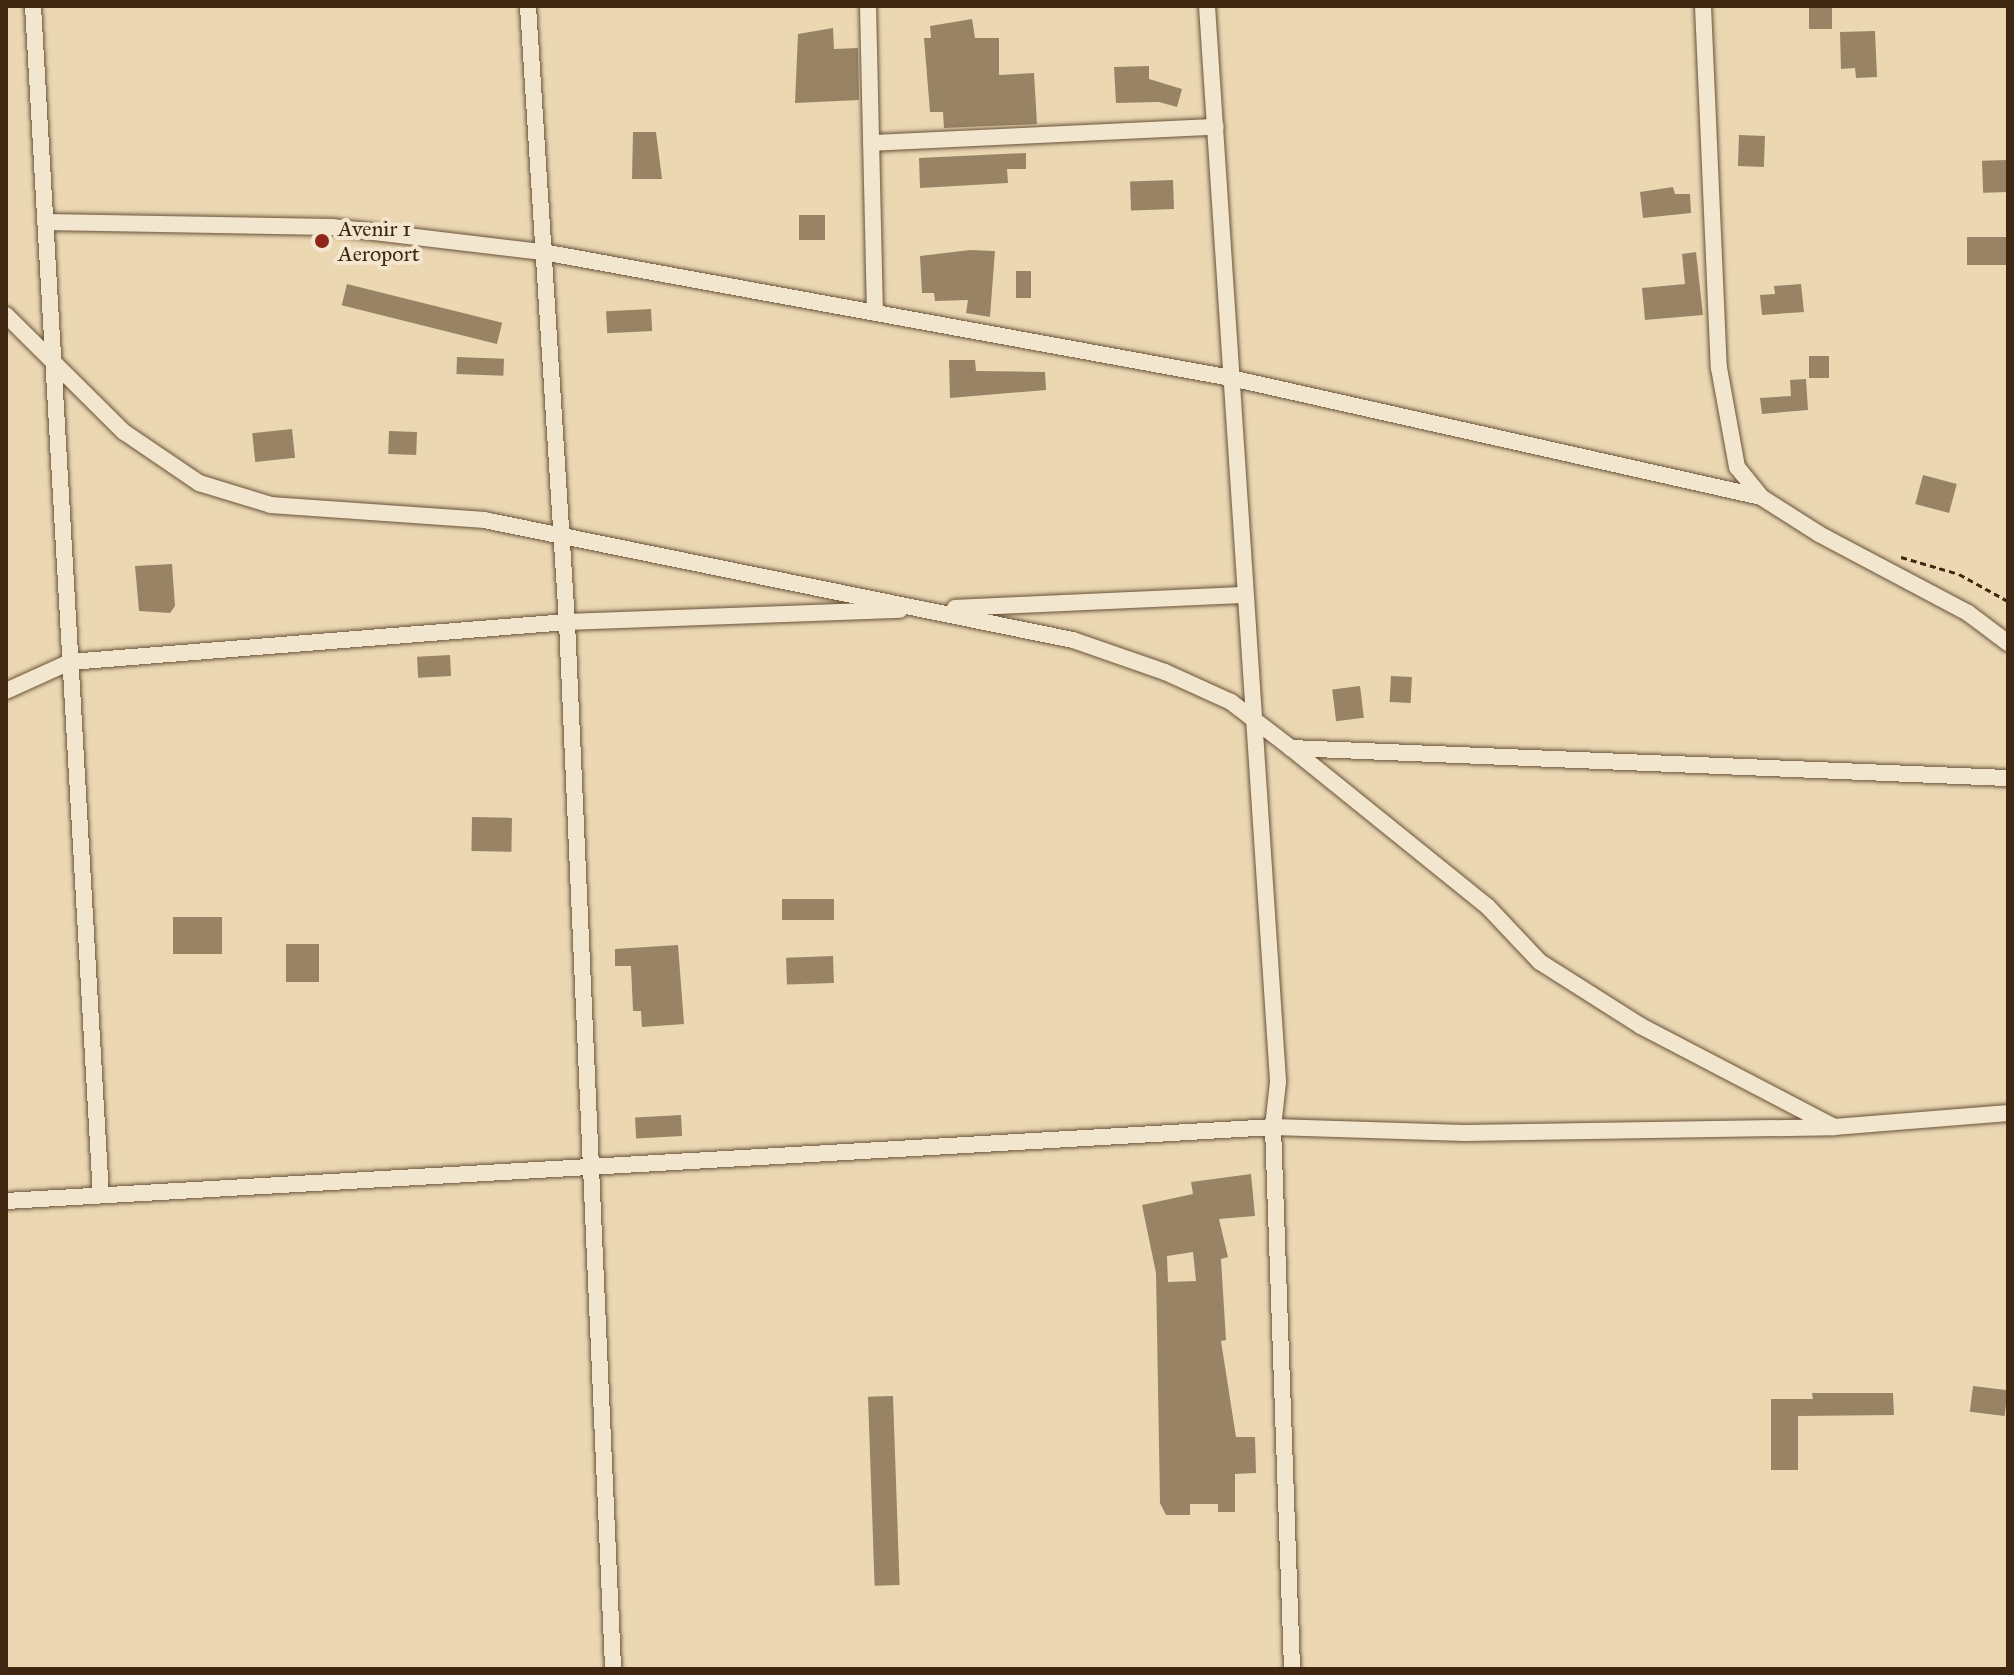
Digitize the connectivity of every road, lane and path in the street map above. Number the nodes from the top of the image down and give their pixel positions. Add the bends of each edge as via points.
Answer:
1 (33, 6) edge
2 (528, 6) edge
3 (868, 6) edge
4 (1207, 6) edge
5 (1703, 6) edge
6 (1216, 127) junction
7 (871, 143) junction
8 (45, 222) junction
9 (543, 252) junction
10 (875, 313) junction
11 (6, 315) edge
12 (56, 368) junction
13 (1231, 378) junction
14 (1761, 497) junction
15 (562, 537) junction
16 (1889, 554) dead end
17 (1245, 595) junction
18 (2008, 601) edge
19 (930, 609) junction
20 (567, 622) junction
21 (2008, 643) edge
22 (70, 662) junction
23 (6, 691) edge
24 (1254, 720) junction
25 (1291, 748) junction
26 (2008, 778) edge
27 (2008, 1113) edge
28 (1273, 1127) junction
29 (1834, 1127) junction
30 (588, 1167) junction
31 (101, 1195) junction
32 (6, 1201) edge
33 (613, 1669) edge
34 (1292, 1669) edge

1 - 8 street
2 - 9 street
3 - 7 street
4 - 6 street
5 - 14 street via 1719,368 1737,467
6 - 7 street
6 - 13 street
7 - 10 street
8 - 9 street via 332,227
8 - 12 street
9 - 10 street
9 - 15 street
10 - 13 street
11 - 12 street
12 - 15 street via 124,432 199,483 271,505 484,520
12 - 22 street
13 - 14 street
13 - 17 street
14 - 21 street via 1968,613
15 - 19 street
15 - 20 street
16 - 18 path via 1959,574
17 - 19 street
17 - 24 street
19 - 20 street
19 - 24 street via 1073,640 1139,662 1231,702
20 - 22 street
20 - 30 street
22 - 23 street
22 - 31 street
24 - 25 street
24 - 28 street via 1278,1082
25 - 26 street
25 - 29 street via 1487,906 1540,962 1641,1026
27 - 29 street
28 - 29 street via 1465,1133
28 - 30 street
28 - 34 street
30 - 31 street
30 - 33 street
31 - 32 street

